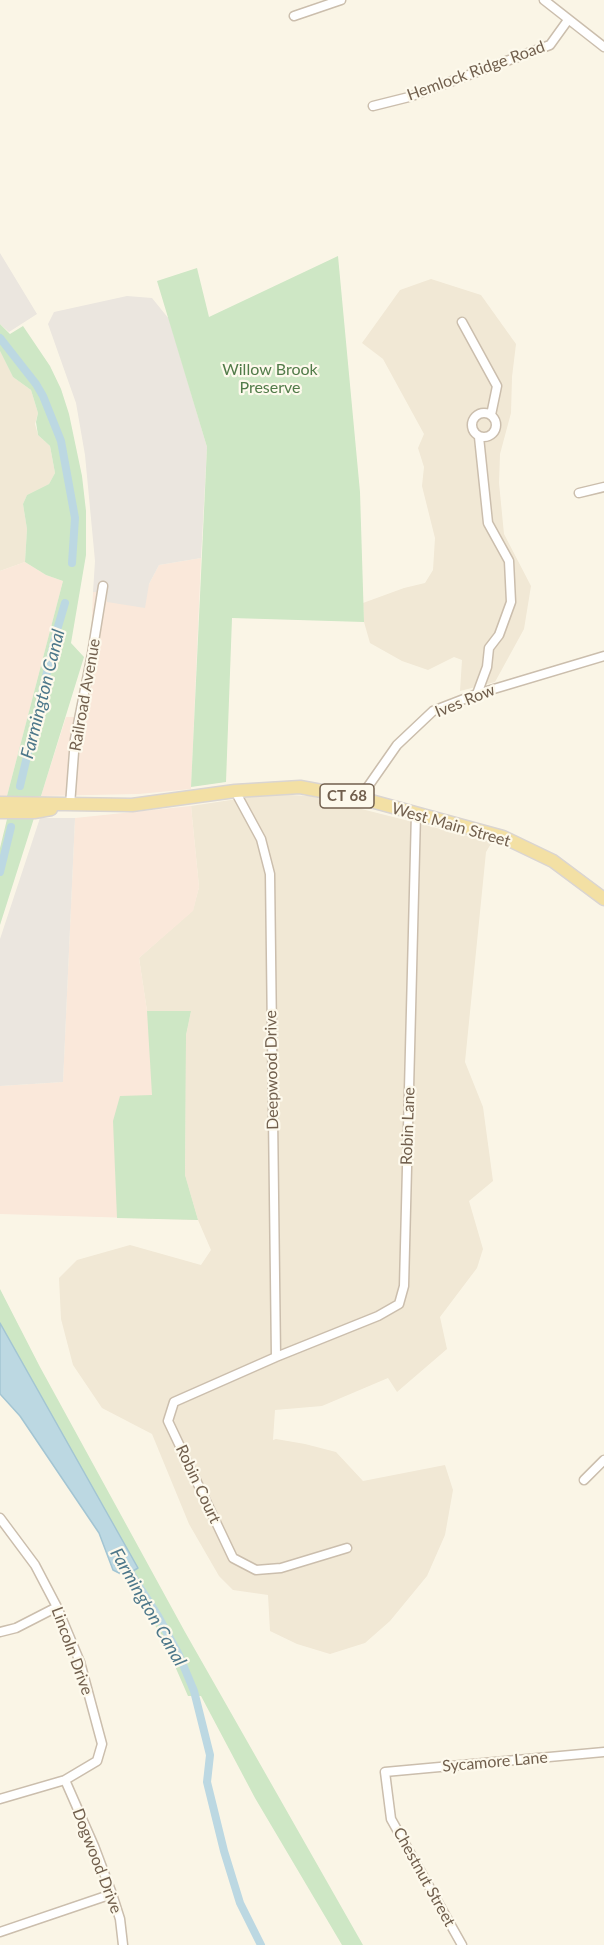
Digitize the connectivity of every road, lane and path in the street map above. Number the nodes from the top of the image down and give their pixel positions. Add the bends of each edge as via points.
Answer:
1 (341, 0) edge
2 (544, 0) edge
3 (294, 16) dead end
4 (568, 20) junction
5 (604, 47) edge
6 (373, 106) dead end
7 (462, 322) dead end
8 (491, 415) junction
9 (479, 437) junction
10 (604, 487) edge
11 (579, 493) dead end
12 (103, 586) dead end
13 (604, 656) edge
14 (477, 693) junction
15 (234, 791) junction
16 (360, 798) junction
17 (0, 804) edge
18 (70, 805) junction
19 (0, 812) edge
20 (416, 813) junction
21 (604, 899) edge
22 (276, 1357) junction
23 (604, 1460) edge
24 (584, 1480) dead end
25 (0, 1518) edge
26 (347, 1548) dead end
27 (57, 1606) junction
28 (0, 1632) edge
29 (604, 1752) edge
30 (386, 1772) joint
31 (65, 1780) junction
32 (0, 1799) edge
33 (112, 1894) junction
34 (0, 1932) edge
35 (123, 1945) edge
36 (462, 1945) edge

1 - 3 street
2 - 4 street
4 - 5 street
4 - 6 street, Hemlock Ridge Road via 550,45 409,97
7 - 8 street via 497,386
8 - 9 street via 496,430 491,436
8 - 9 street via 480,414 473,419 472,430
9 - 14 street via 488,523 509,561 512,602 499,635 489,648
10 - 11 street
12 - 18 street, Railroad Avenue via 75,739
13 - 14 street, Ives Row
14 - 16 street, Ives Row via 433,711 397,745
15 - 16 main road, West Main Street / CT 68 via 300,787
15 - 18 main road, West Main Street / CT 68 via 132,805
15 - 22 street, Deepwood Drive via 261,839 270,874
16 - 20 main road, West Main Street / CT 68
17 - 18 main road, West Main Street / CT 68
18 - 19 main road, West Main Street / CT 68 via 34,812
20 - 21 main road, West Main Street / CT 68 via 508,840 554,861
20 - 22 street, Robin Lane via 404,1286 399,1304 378,1317
22 - 26 street, Robin Court via 174,1402 168,1421 233,1558 256,1570 281,1568
23 - 24 street
25 - 27 street, Lincoln Drive via 35,1565
27 - 28 street via 16,1628
27 - 31 street, Lincoln Drive via 80,1662 102,1743 97,1761
29 - 30 street, Sycamore Lane
30 - 36 street, Chestnut Street via 391,1819
31 - 32 street, Lincoln Drive
31 - 33 street, Dogwood Drive
33 - 34 street
33 - 35 street, Dogwood Drive

